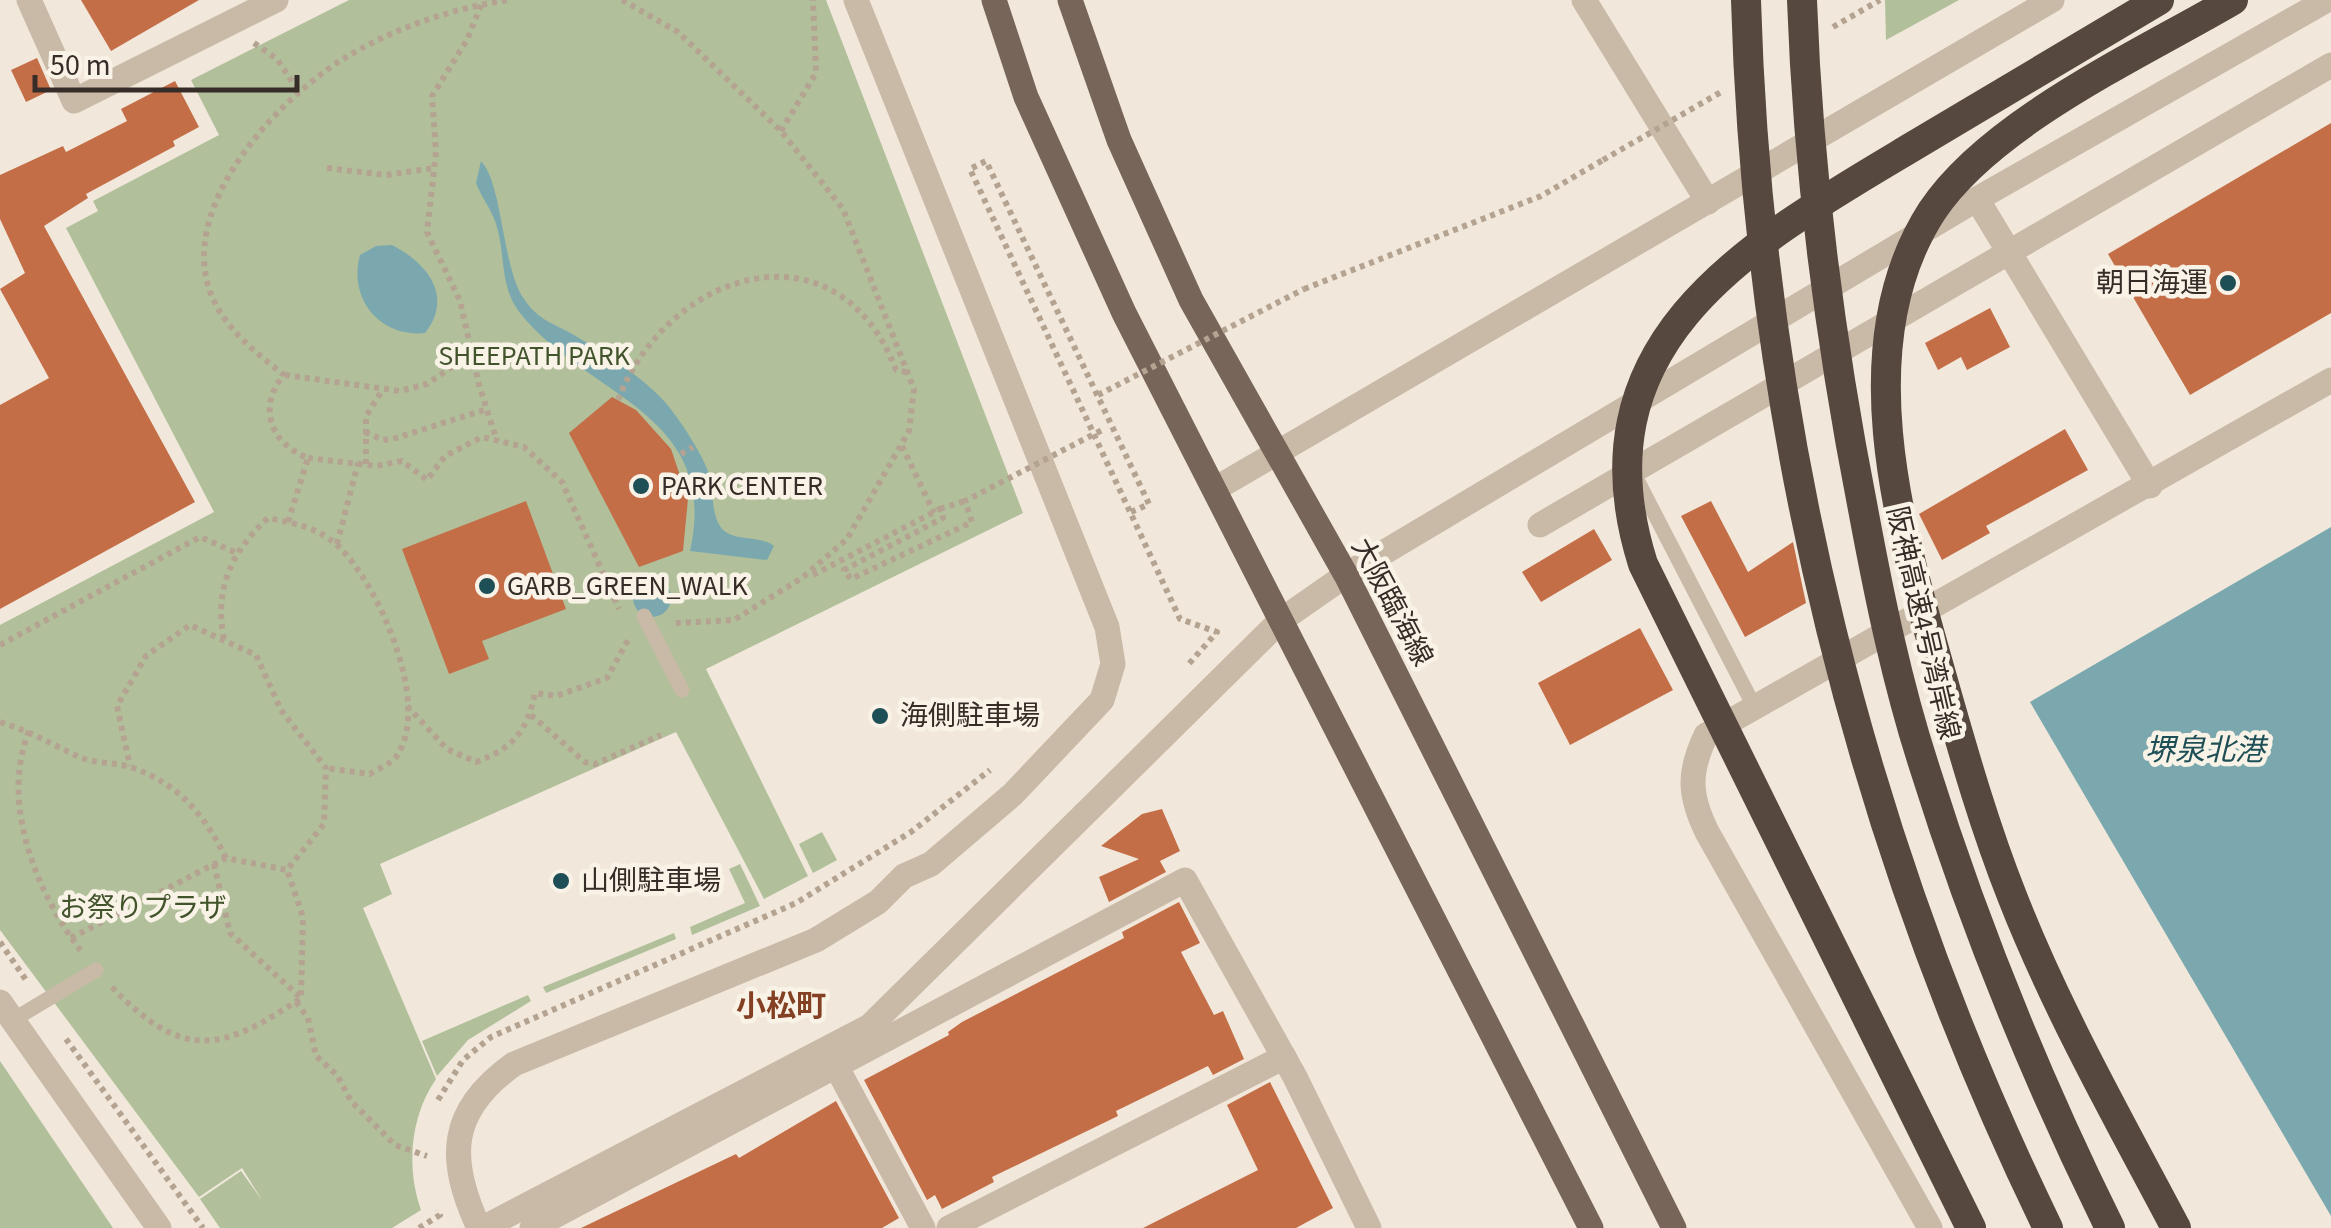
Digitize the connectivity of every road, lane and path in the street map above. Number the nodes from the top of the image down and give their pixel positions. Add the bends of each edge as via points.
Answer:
1 (29, 0) edge
2 (276, 0) edge
3 (508, 0) edge
4 (622, 0) edge
5 (813, 0) edge
6 (856, 0) edge
7 (994, 0) edge
8 (1070, 0) edge
9 (1584, 0) edge
10 (1746, 0) edge
11 (1802, 0) edge
12 (2052, 0) edge
13 (2160, 0) edge
14 (2233, 0) edge
15 (2327, 0) edge
16 (482, 4) junction
17 (228, 25) junction
18 (2331, 64) edge
19 (1722, 91) dead end
20 (300, 92) junction
21 (781, 131) junction
22 (328, 168) dead end
23 (434, 168) junction
24 (1977, 199) junction
25 (1708, 202) junction
26 (2010, 252) junction
27 (472, 353) junction
28 (907, 373) junction
29 (284, 375) junction
30 (2331, 380) edge
31 (384, 389) junction
32 (1098, 395) junction
33 (620, 397) dead end
34 (486, 409) junction
35 (1606, 419) junction
36 (1112, 425) junction
37 (365, 432) junction
38 (498, 441) junction
39 (901, 445) junction
40 (694, 447) dead end
41 (681, 454) dead end
42 (1275, 455) junction
43 (308, 458) junction
44 (362, 464) junction
45 (1633, 472) junction
46 (2150, 486) junction
47 (1215, 490) junction
48 (964, 501) junction
49 (937, 511) junction
50 (1131, 512) junction
51 (288, 522) junction
52 (1540, 525) dead end
53 (337, 545) junction
54 (237, 553) junction
55 (1346, 574) junction
56 (802, 578) junction
57 (618, 604) junction
58 (622, 616) dead end
59 (644, 616) junction
60 (1280, 621) junction
61 (625, 630) dead end
62 (225, 640) junction
63 (0, 645) edge
64 (1178, 676) dead end
65 (682, 690) dead end
66 (407, 706) junction
67 (1755, 708) junction
68 (530, 715) junction
69 (0, 722) edge
70 (30, 731) junction
71 (661, 735) dead end
72 (996, 765) dead end
73 (130, 766) junction
74 (326, 768) junction
75 (226, 858) junction
76 (214, 864) junction
77 (288, 870) junction
78 (71, 938) junction
79 (0, 942) edge
80 (96, 970) junction
81 (299, 1000) junction
82 (41, 1002) junction
83 (7, 1011) edge
84 (524, 1022) dead end
85 (1284, 1057) junction
86 (836, 1066) junction
87 (427, 1156) dead end
88 (440, 1216) dead end
89 (1361, 1225) edge
90 (159, 1228) edge
91 (203, 1228) edge
92 (418, 1228) edge
93 (481, 1228) edge
94 (532, 1228) edge
95 (922, 1228) edge
96 (949, 1228) edge
97 (1591, 1228) edge
98 (1674, 1228) edge
99 (1930, 1228) edge
100 (1970, 1228) edge
101 (2048, 1228) edge
102 (2110, 1228) edge
103 (2176, 1228) edge

1 - 17 street via 74,101
2 - 17 street
3 - 16 path
4 - 21 path via 678,32
5 - 21 path via 816,73
6 - 93 street via 1107,627 1113,645 1110,683 1090,715 1013,794 878,902 816,940 514,1064 495,1078 467,1115 460,1138 460,1185
7 - 47 main road via 1050,151
8 - 42 main road, 大阪臨海線 via 1119,140
9 - 25 street
10 - 101 highway, bridge via 1762,263 1825,613 1873,791 1933,968
11 - 102 highway, 阪神高速4号湾岸線, bridge via 1818,238 1876,578 1918,744 1983,943
12 - 25 street
13 - 100 highway, bridge via 1872,171 1730,266 1699,294 1656,359 1626,466 1626,502 1643,564
14 - 103 highway, bridge via 2031,119 1965,174 1913,244 1900,278 1888,356 1890,437 1906,534 1970,775 2054,991
15 - 24 street
16 - 20 path via 450,9 344,59
16 - 23 path via 432,96
17 - 20 path via 277,59
18 - 26 street
19 - 32 path, bridge via 1541,196 1304,290
20 - 29 path via 260,128 204,230 208,278 225,321
21 - 28 path via 843,209
22 - 23 path via 386,175
23 - 27 path via 427,232 460,301
24 - 26 street
24 - 35 street
25 - 42 street
26 - 45 street
26 - 46 street
27 - 31 path via 427,384
27 - 34 path
28 - 33 path via 896,370 862,309 804,281 740,280 684,306 645,350
28 - 39 path via 914,389
29 - 31 path
29 - 43 path via 271,390 267,416 288,450
30 - 46 street
31 - 37 path via 366,416
32 - 36 path
32 - 50 path via 986,161 970,168
34 - 37 path via 396,438
34 - 38 path
35 - 45 lane
35 - 55 street
36 - 48 path, bridge
36 - 50 path via 1149,504
37 - 44 path
38 - 44 path via 482,438 445,456 427,480 402,461
38 - 57 path via 524,447 562,482
39 - 49 path
39 - 56 path via 847,539
40 - 41 path
42 - 47 street
42 - 55 main road, 大阪臨海線
43 - 44 path
43 - 51 path
44 - 53 path
45 - 52 street
45 - 67 lane
46 - 67 street
47 - 60 main road
48 - 49 path
48 - 49 path, bridge via 972,522 850,579 844,570 943,518
49 - 56 path, bridge
50 - 64 path via 1180,618 1217,632
51 - 53 path
51 - 54 path via 268,518
53 - 66 path via 361,574 402,662
54 - 62 path via 224,578
54 - 63 path via 200,537
55 - 60 street
55 - 98 main road, 大阪臨海線
56 - 59 path via 734,620 668,624
57 - 58 path
57 - 59 path
59 - 65 lane
60 - 93 street via 870,1026
60 - 97 main road
61 - 68 path via 628,642 607,678 556,696 535,693
62 - 73 path via 190,625 146,656 117,706
62 - 74 path via 256,655 281,710
66 - 68 path via 447,749 476,762 505,752
66 - 74 path via 396,758 370,774
67 - 99 street via 1706,735 1694,760 1690,796
68 - 71 path via 595,764
69 - 70 path
70 - 73 path via 82,758
70 - 78 path via 16,765 14,799 40,884
72 - 84 path via 912,832 796,903
73 - 75 path via 168,784 206,818
74 - 77 path via 324,824
75 - 76 path
75 - 77 path
76 - 78 path
76 - 81 path via 230,933
77 - 81 path via 303,917
78 - 80 path
79 - 82 path
80 - 81 path via 183,1041 218,1042 256,1028
80 - 82 lane
81 - 87 path via 316,1056 351,1101 395,1144
82 - 83 lane
82 - 91 path
83 - 90 street
85 - 86 street via 1185,880
85 - 89 street
85 - 96 street
86 - 94 street
86 - 95 street
88 - 92 path

